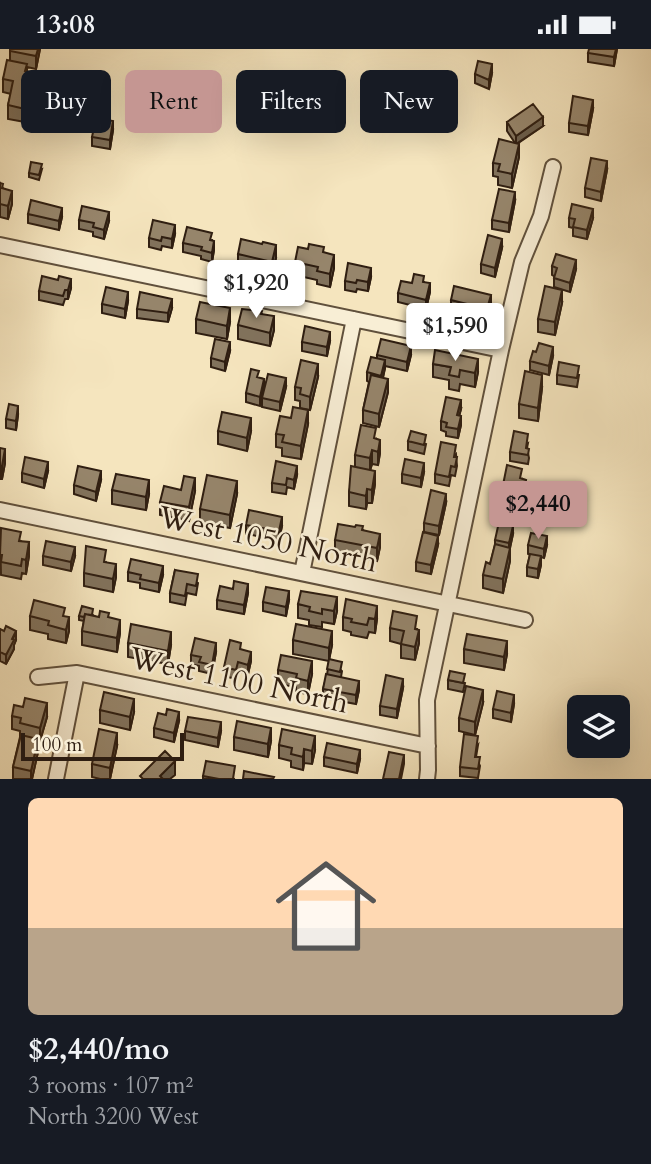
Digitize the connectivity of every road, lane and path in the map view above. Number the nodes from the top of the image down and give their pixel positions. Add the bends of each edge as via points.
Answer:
1 (553, 167) dead end
2 (0, 245) edge
3 (354, 319) junction
4 (501, 350) junction
5 (0, 510) edge
6 (302, 573) junction
7 (447, 604) junction
8 (525, 620) dead end
9 (77, 673) junction
10 (38, 677) dead end
11 (428, 746) junction
12 (56, 779) edge
13 (427, 779) edge

1 - 4 street via 541,216 522,262
2 - 3 street
3 - 4 street
3 - 6 street
4 - 7 street
5 - 6 street, West 1050 North
6 - 7 street, West 1050 North
7 - 8 street, West 1050 North
7 - 11 street via 427,700
9 - 10 street, West 1100 North
9 - 11 street, West 1100 North
9 - 12 street
11 - 13 street

